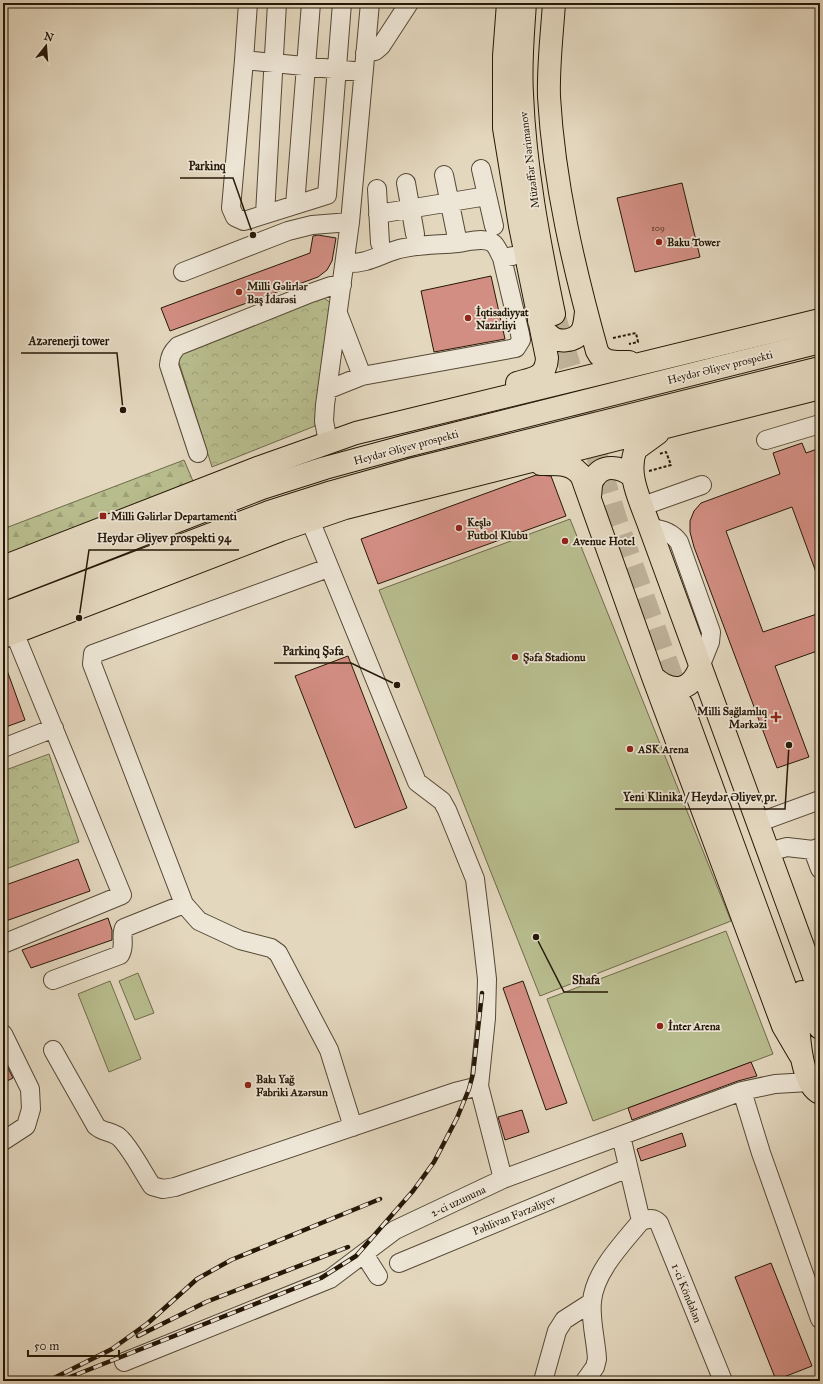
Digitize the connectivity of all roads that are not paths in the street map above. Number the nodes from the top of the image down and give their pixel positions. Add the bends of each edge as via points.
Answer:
1 (248, 3) edge
2 (277, 3) edge
3 (311, 3) edge
4 (342, 3) edge
5 (370, 3) edge
6 (404, 3) edge
7 (408, 3) edge
8 (508, 3) edge
9 (525, 3) edge
10 (537, 3) edge
11 (554, 3) edge
12 (365, 53) junction
13 (244, 60) junction
14 (273, 63) junction
15 (306, 66) junction
16 (337, 70) junction
17 (363, 72) junction
18 (482, 169) dead end
19 (444, 175) dead end
20 (406, 183) dead end
21 (377, 189) dead end
22 (487, 196) junction
23 (450, 203) junction
24 (295, 205) junction
25 (410, 209) junction
26 (265, 214) junction
27 (378, 214) junction
28 (350, 222) junction
29 (494, 226) dead end
30 (415, 234) dead end
31 (380, 243) dead end
32 (458, 243) junction
33 (525, 253) junction
34 (502, 258) junction
35 (345, 263) junction
36 (183, 272) dead end
37 (342, 285) junction
38 (338, 315) junction
39 (562, 315) junction
40 (820, 320) edge
41 (820, 342) edge
42 (646, 362) junction
43 (820, 368) edge
44 (362, 376) junction
45 (820, 388) edge
46 (327, 390) junction
47 (820, 424) edge
48 (670, 426) junction
49 (356, 432) junction
50 (766, 440) dead end
51 (328, 442) junction
52 (198, 453) dead end
53 (518, 464) junction
54 (632, 476) junction
55 (702, 485) dead end
56 (590, 496) junction
57 (643, 506) junction
58 (310, 520) junction
59 (3, 567) edge
60 (328, 568) junction
61 (3, 589) edge
62 (7, 628) edge
63 (700, 667) junction
64 (653, 677) junction
65 (54, 728) junction
66 (3, 748) edge
67 (820, 800) edge
68 (758, 823) junction
69 (816, 849) edge
70 (768, 852) junction
71 (820, 869) edge
72 (122, 895) junction
73 (184, 904) junction
74 (132, 923) junction
75 (3, 944) edge
76 (53, 980) dead end
77 (820, 993) edge
78 (820, 1028) edge
79 (3, 1034) edge
80 (53, 1050) dead end
81 (812, 1073) edge
82 (479, 1086) junction
83 (742, 1091) junction
84 (353, 1127) junction
85 (621, 1136) junction
86 (3, 1141) edge
87 (628, 1168) junction
88 (503, 1179) junction
89 (641, 1221) junction
90 (364, 1254) junction
91 (399, 1263) dead end
92 (378, 1276) dead end
93 (592, 1302) junction
94 (820, 1319) edge
95 (124, 1362) dead end
96 (590, 1378) edge
97 (543, 1381) edge
98 (723, 1381) edge

1 - 13 street
2 - 14 street
3 - 15 street
4 - 16 street
5 - 12 street
6 - 7 street
7 - 12 street via 381,46 375,51
8 - 33 main road via 504,56 504,128
9 - 39 main road, Müzəffər Nərimanov via 522,56 523,125 538,229
10 - 39 main road via 534,56 535,118
11 - 39 main road via 549,96 564,219
12 - 17 street
13 - 14 street
13 - 26 street via 231,208 235,217 244,221
14 - 15 street
14 - 26 street
15 - 16 street
15 - 24 street
16 - 17 street
16 - 24 street via 327,195
17 - 28 street
18 - 22 street
19 - 23 street
20 - 25 street
21 - 27 street
22 - 23 street
22 - 29 street
23 - 25 street
23 - 32 street
24 - 26 street
25 - 27 street
25 - 30 street
27 - 31 street
28 - 35 street
28 - 36 street via 312,225 288,231
32 - 34 street via 489,241 495,245
32 - 35 street via 409,247 368,262
33 - 34 street
33 - 39 main road
34 - 44 street via 521,340 516,348
35 - 37 street
37 - 38 street
37 - 52 street via 311,293 178,346 170,357 169,365
38 - 44 street
38 - 46 street
39 - 42 main road via 602,359 613,363
39 - 49 main road via 546,368 539,376
40 - 42 main road
41 - 61 main road, Heydər Əliyev prospekti via 325,468 262,488
42 - 49 main road
43 - 62 main road via 417,468 269,512
44 - 46 street
45 - 48 main road
46 - 51 street via 324,421
47 - 50 street
48 - 53 main road
48 - 54 main road via 641,443 636,449
49 - 51 main road
51 - 59 main road
53 - 56 main road via 555,464 573,468 579,472
53 - 58 main road via 345,508
54 - 56 main road via 619,468 600,471 591,483
54 - 57 main road
55 - 57 street
56 - 64 main road
57 - 63 main road
58 - 60 street
58 - 62 main road
60 - 73 street via 93,654 91,658
60 - 82 street via 417,782 442,802 447,810 474,880 487,979
62 - 65 street via 21,651
63 - 64 main road via 693,681 677,688 669,688
63 - 68 main road
64 - 81 main road via 783,1026
65 - 66 street
65 - 72 street
67 - 68 street
68 - 70 main road
69 - 70 street via 787,847
69 - 71 street
70 - 77 main road
72 - 74 street
72 - 75 street
73 - 74 street
73 - 84 street via 199,921 240,940 271,948 278,953 329,1050
74 - 76 street via 122,932 123,949 120,954
78 - 81 main road via 812,1018 688,702 798,1022
79 - 86 street via 30,1089 30,1109 26,1126
80 - 84 street via 96,1126 120,1138 152,1186 163,1189
81 - 83 street, 2-ci uzununa
82 - 84 street
82 - 88 street
83 - 85 street, 2-ci uzununa
83 - 94 street
85 - 87 street
85 - 88 street, 2-ci uzununa
87 - 89 street
87 - 91 street, Pəhlivan Fərzəliyev
88 - 90 street, 2-ci uzununa via 395,1230
89 - 93 street via 617,1250 599,1278
89 - 98 street, 1-ci Köndələn via 651,1218 659,1223
90 - 92 street
90 - 95 street, 2-ci uzununa via 339,1274 323,1282
93 - 96 street via 597,1359
93 - 97 street via 564,1320 557,1331

